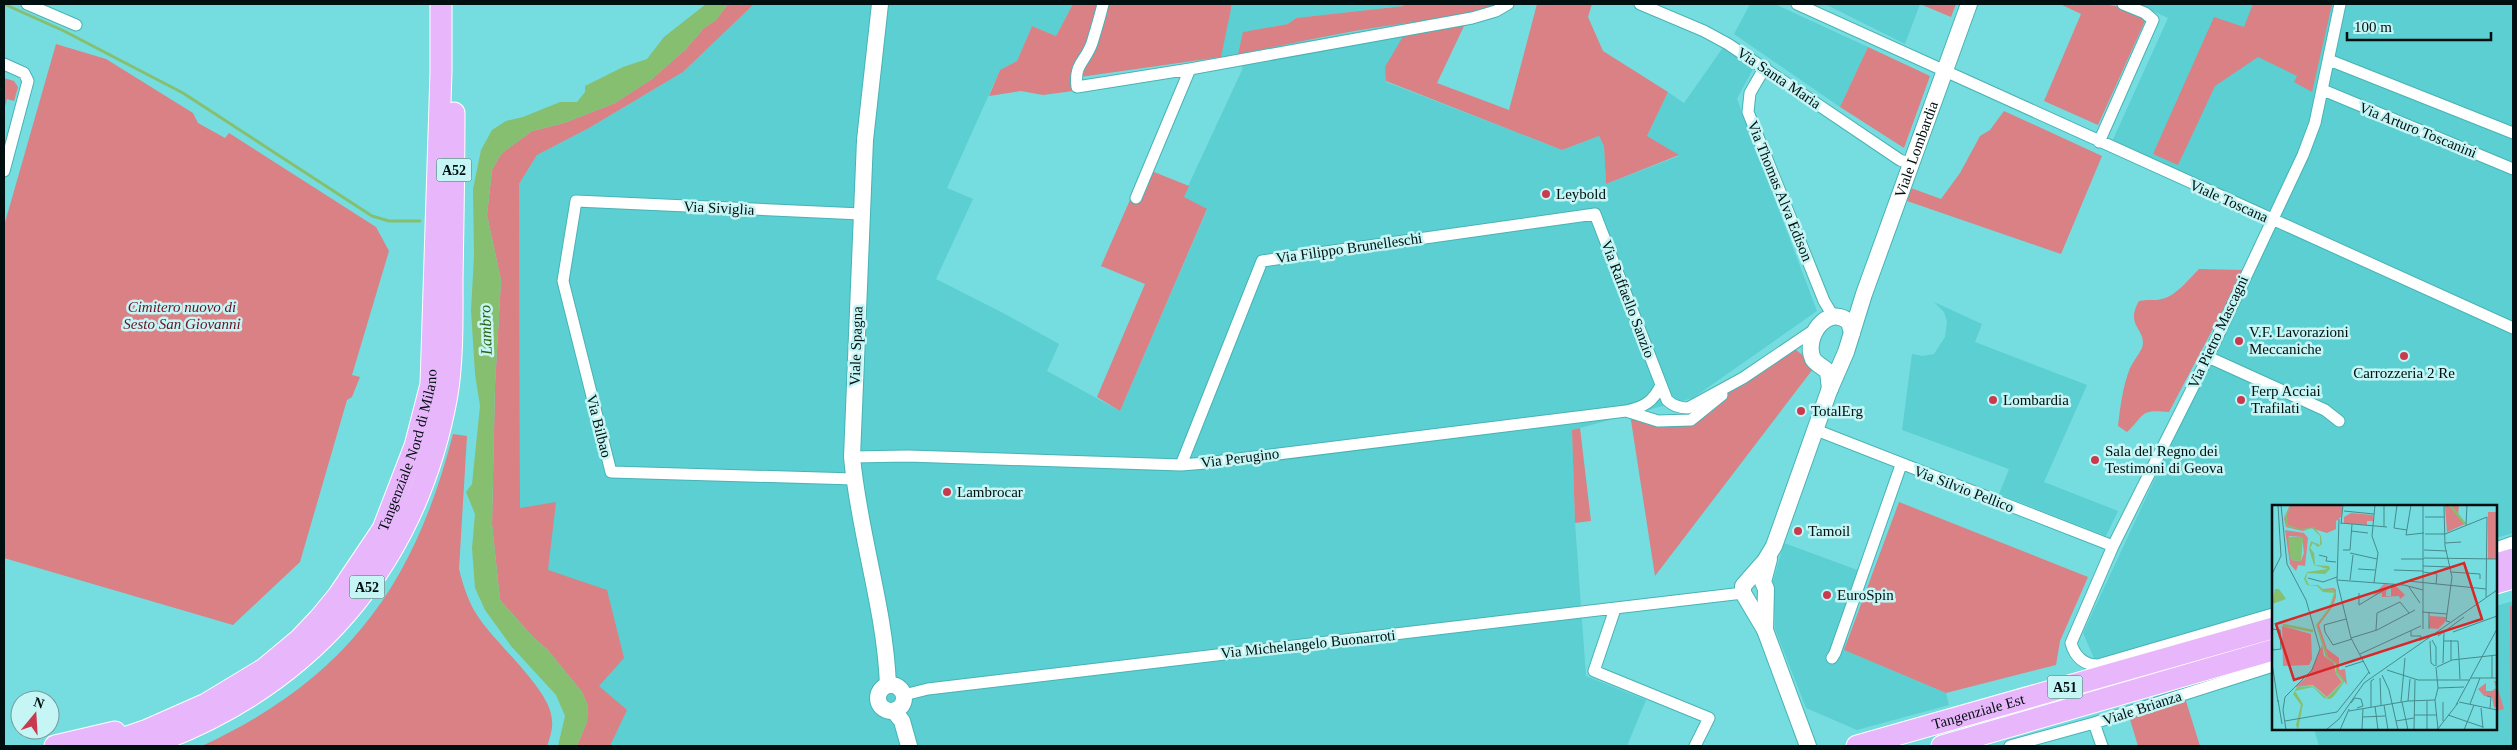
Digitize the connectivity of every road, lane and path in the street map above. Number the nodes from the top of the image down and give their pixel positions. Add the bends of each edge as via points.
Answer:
1 (27, 4) edge
2 (441, 4) edge
3 (456, 4) edge
4 (880, 4) edge
5 (1103, 4) edge
6 (1508, 4) edge
7 (1640, 4) edge
8 (1796, 4) edge
9 (1969, 4) edge
10 (2123, 4) edge
11 (2340, 4) edge
12 (76, 25) dead end
13 (2329, 60) junction
14 (4, 64) edge
15 (1766, 67) junction
16 (1190, 69) junction
17 (1944, 72) junction
18 (2323, 90) junction
19 (2513, 133) edge
20 (2099, 142) junction
21 (1911, 164) junction
22 (2513, 169) edge
23 (4, 171) edge
24 (1136, 198) dead end
25 (576, 201) joint
26 (862, 214) junction
27 (1595, 214) joint
28 (2271, 220) junction
29 (1864, 294) junction
30 (1837, 316) junction
31 (1817, 328) junction
32 (2513, 328) edge
33 (1852, 333) junction
34 (1792, 346) junction
35 (1812, 353) junction
36 (2208, 357) junction
37 (1841, 362) junction
38 (1825, 368) junction
39 (1743, 378) junction
40 (1661, 385) junction
41 (1829, 391) junction
42 (1626, 411) junction
43 (2339, 421) dead end
44 (1816, 430) junction
45 (852, 457) junction
46 (1181, 465) junction
47 (1901, 465) junction
48 (854, 478) junction
49 (2513, 542) edge
50 (2113, 546) junction
51 (2497, 548) edge
52 (2513, 558) edge
53 (2497, 564) edge
54 (2513, 578) edge
55 (2497, 583) edge
56 (1753, 588) junction
57 (1615, 609) junction
58 (2272, 614) edge
59 (2272, 628) edge
60 (2272, 650) edge
61 (1832, 658) dead end
62 (2272, 666) edge
63 (888, 685) junction
64 (904, 695) junction
65 (894, 711) junction
66 (2094, 723) junction
67 (147, 736) edge
68 (55, 746) edge
69 (100, 746) edge
70 (909, 746) edge
71 (1695, 746) edge
72 (1808, 746) edge
73 (1858, 746) edge
74 (1942, 746) edge
75 (2010, 746) edge
76 (2102, 746) edge

1 - 12 street
2 - 67 highway, Tangenziale Nord di Milano / A52 via 431,384 415,446 383,529 338,596 300,639
3 - 67 highway, Tangenziale Nord di Milano / A52 via 450,362 437,439 418,497 371,581 310,652 235,707 200,725
4 - 26 street, Viale Spagna via 865,140
5 - 16 street via 1091,44 1077,66 1077,87
6 - 16 street via 1496,12 1472,18
7 - 15 street, Via Santa Maria via 1704,31
8 - 17 street, Viale Toscana
9 - 17 street, Viale Lombardia
10 - 20 street via 2153,20
11 - 13 street, Via Pietro Mascagni
13 - 18 street, Via Pietro Mascagni
13 - 19 street
14 - 23 street via 24,73 28,87
15 - 21 street, Via Santa Maria via 1900,160
15 - 30 street, Via Thomas Alva Edison via 1750,93 1748,112 1824,300
16 - 24 street
17 - 20 street, Viale Toscana
17 - 21 street, Viale Lombardia
18 - 22 street, Via Arturo Toscanini
18 - 28 street, Via Pietro Mascagni via 2303,155
20 - 28 street, Viale Toscana
21 - 29 street, Viale Lombardia
25 - 26 street, Via Siviglia
25 - 48 street, Via Bilbao via 563,281 611,472
26 - 45 street, Viale Spagna
27 - 40 street, Via Raffaello Sanzio
27 - 46 street, Via Filippo Brunelleschi via 1262,261
28 - 32 street, Viale Toscana
28 - 36 street, Via Pietro Mascagni
29 - 30 street, Viale Lombardia via 1854,310
29 - 33 street, Viale Lombardia
30 - 31 street, Viale Lombardia via 1826,318
30 - 33 street via 1850,322
31 - 34 street, Via Perugino
31 - 35 street
33 - 37 street, Viale Lombardia
34 - 35 street
34 - 39 street, Via Perugino
35 - 38 street via 1816,363
36 - 43 street via 2325,410
36 - 50 street, Via Pietro Mascagni
37 - 38 street
37 - 41 street, Viale Lombardia
38 - 41 street, Viale Lombardia via 1830,378
39 - 40 street, Via Perugino via 1688,408 1673,406
39 - 42 street, Via Perugino via 1691,420 1658,420
40 - 42 street, Via Perugino via 1642,407
41 - 44 street, Viale Lombardia
42 - 46 street, Via Perugino
44 - 47 street, Via Silvio Pellico
44 - 56 street, Viale Lombardia via 1771,552
45 - 46 street, Via Perugino
45 - 48 street, Viale Spagna
47 - 50 street, Via Silvio Pellico
47 - 61 street
48 - 63 street, Viale Spagna via 887,655
49 - 51 street
50 - 58 street, Via Pietro Mascagni via 2071,643 2080,660 2090,665
52 - 53 highway
54 - 55 highway
56 - 57 street, Via Michelangelo Buonarroti via 1714,597
56 - 72 street
57 - 64 street, Via Michelangelo Buonarroti via 1136,663 928,689
57 - 71 street via 1594,671 1709,718
59 - 73 highway, Tangenziale Est / A51
60 - 74 highway, Tangenziale Est / A51
62 - 66 street, Viale Brianza
63 - 64 street via 896,686
63 - 65 street, Viale Spagna via 879,693 878,701 882,708
64 - 65 street via 903,703
65 - 70 street, Viale Spagna via 902,721
66 - 75 street, Viale Brianza
66 - 76 street
67 - 68 highway via 77,741
67 - 69 highway, Tangenziale Nord di Milano / A52

